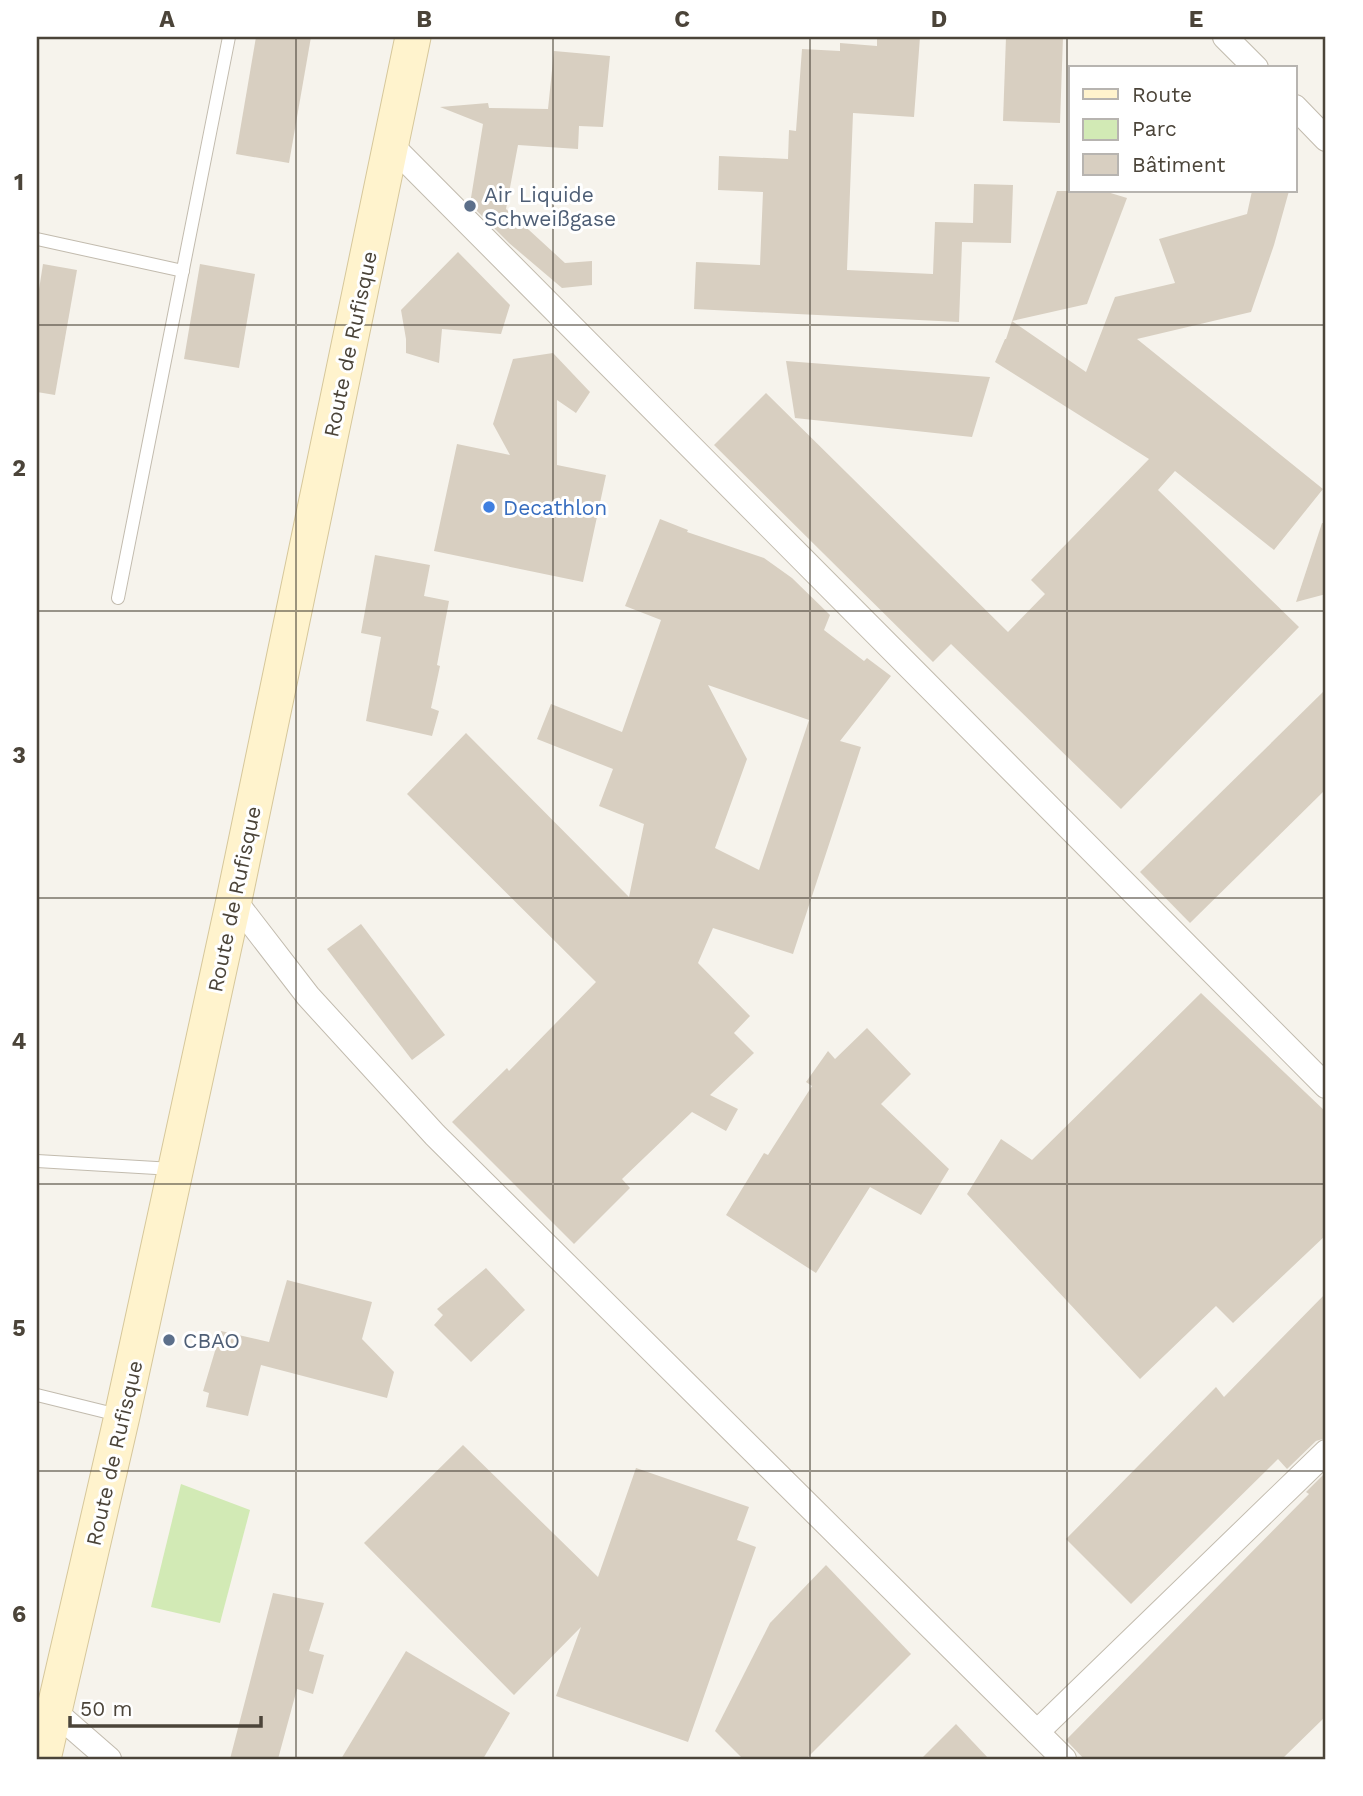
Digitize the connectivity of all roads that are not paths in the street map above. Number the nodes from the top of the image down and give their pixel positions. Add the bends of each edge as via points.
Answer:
1 (229, 37) edge
2 (413, 37) edge
3 (1224, 37) edge
4 (1254, 66) edge
5 (1296, 108) edge
6 (1326, 139) edge
7 (391, 145) junction
8 (37, 239) edge
9 (183, 271) junction
10 (118, 598) dead end
11 (234, 900) junction
12 (1326, 1086) edge
13 (37, 1161) edge
14 (176, 1169) junction
15 (37, 1395) edge
16 (122, 1416) junction
17 (1326, 1452) edge
18 (55, 1713) junction
19 (1037, 1732) junction
20 (43, 1759) edge
21 (109, 1759) edge
22 (1064, 1759) edge

1 - 9 lane
2 - 7 main road, Route de Rufisque
3 - 4 street
5 - 6 street
7 - 11 main road, Route de Rufisque
7 - 12 street
8 - 9 lane
9 - 10 lane
11 - 14 main road, Route de Rufisque
11 - 19 street via 308,996 435,1135
13 - 14 lane
14 - 16 main road, Route de Rufisque
15 - 16 lane
16 - 18 main road, Route de Rufisque
17 - 19 street
18 - 20 main road, Route de Rufisque
18 - 21 street
19 - 22 street

